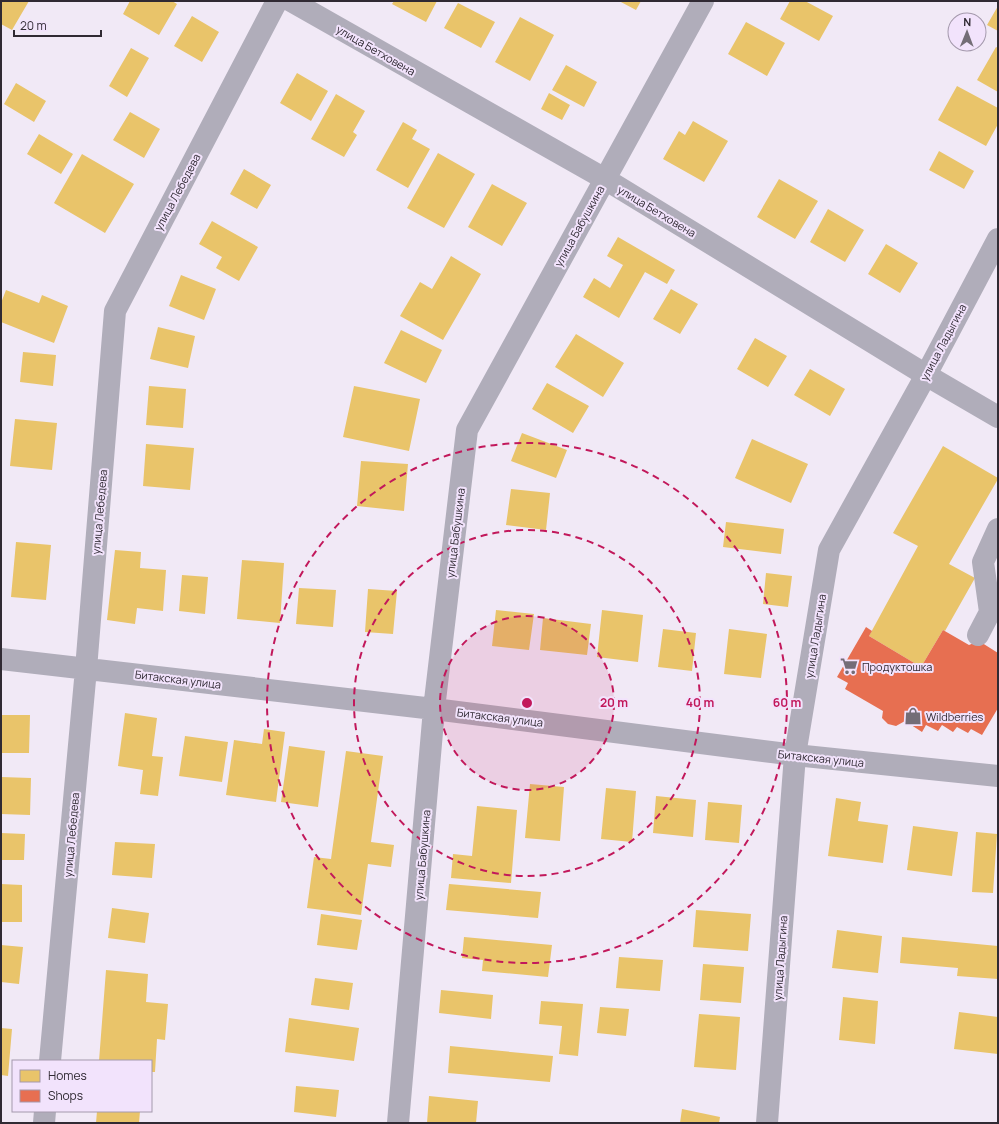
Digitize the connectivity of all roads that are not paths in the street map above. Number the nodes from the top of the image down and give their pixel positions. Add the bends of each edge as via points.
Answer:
1 (277, 1) edge
2 (291, 1) edge
3 (703, 1) edge
4 (605, 179) junction
5 (998, 239) edge
6 (926, 375) junction
7 (998, 417) edge
8 (995, 543) edge
9 (978, 634) dead end
10 (1, 660) edge
11 (86, 669) junction
12 (434, 709) junction
13 (795, 756) junction
14 (998, 776) edge
15 (50, 1060) edge
16 (45, 1112) edge
17 (44, 1123) edge
18 (398, 1123) edge
19 (767, 1123) edge

1 - 11 street, улица Лебедева via 115,311
2 - 4 street, улица Бетховена
3 - 4 street, улица Бабушкина
4 - 6 street, улица Бетховена
4 - 12 street, улица Бабушкина via 467,430
5 - 6 street, улица Ладыгина
6 - 7 street, улица Бетховена
6 - 13 street, улица Ладыгина via 829,550
8 - 9 street via 983,562 990,612
10 - 11 street, Битакская улица
11 - 12 street, Битакская улица
11 - 15 street, улица Лебедева
12 - 13 street, Битакская улица
12 - 18 street, улица Бабушкина
13 - 14 street, Битакская улица
13 - 19 street, улица Ладыгина
16 - 17 street

